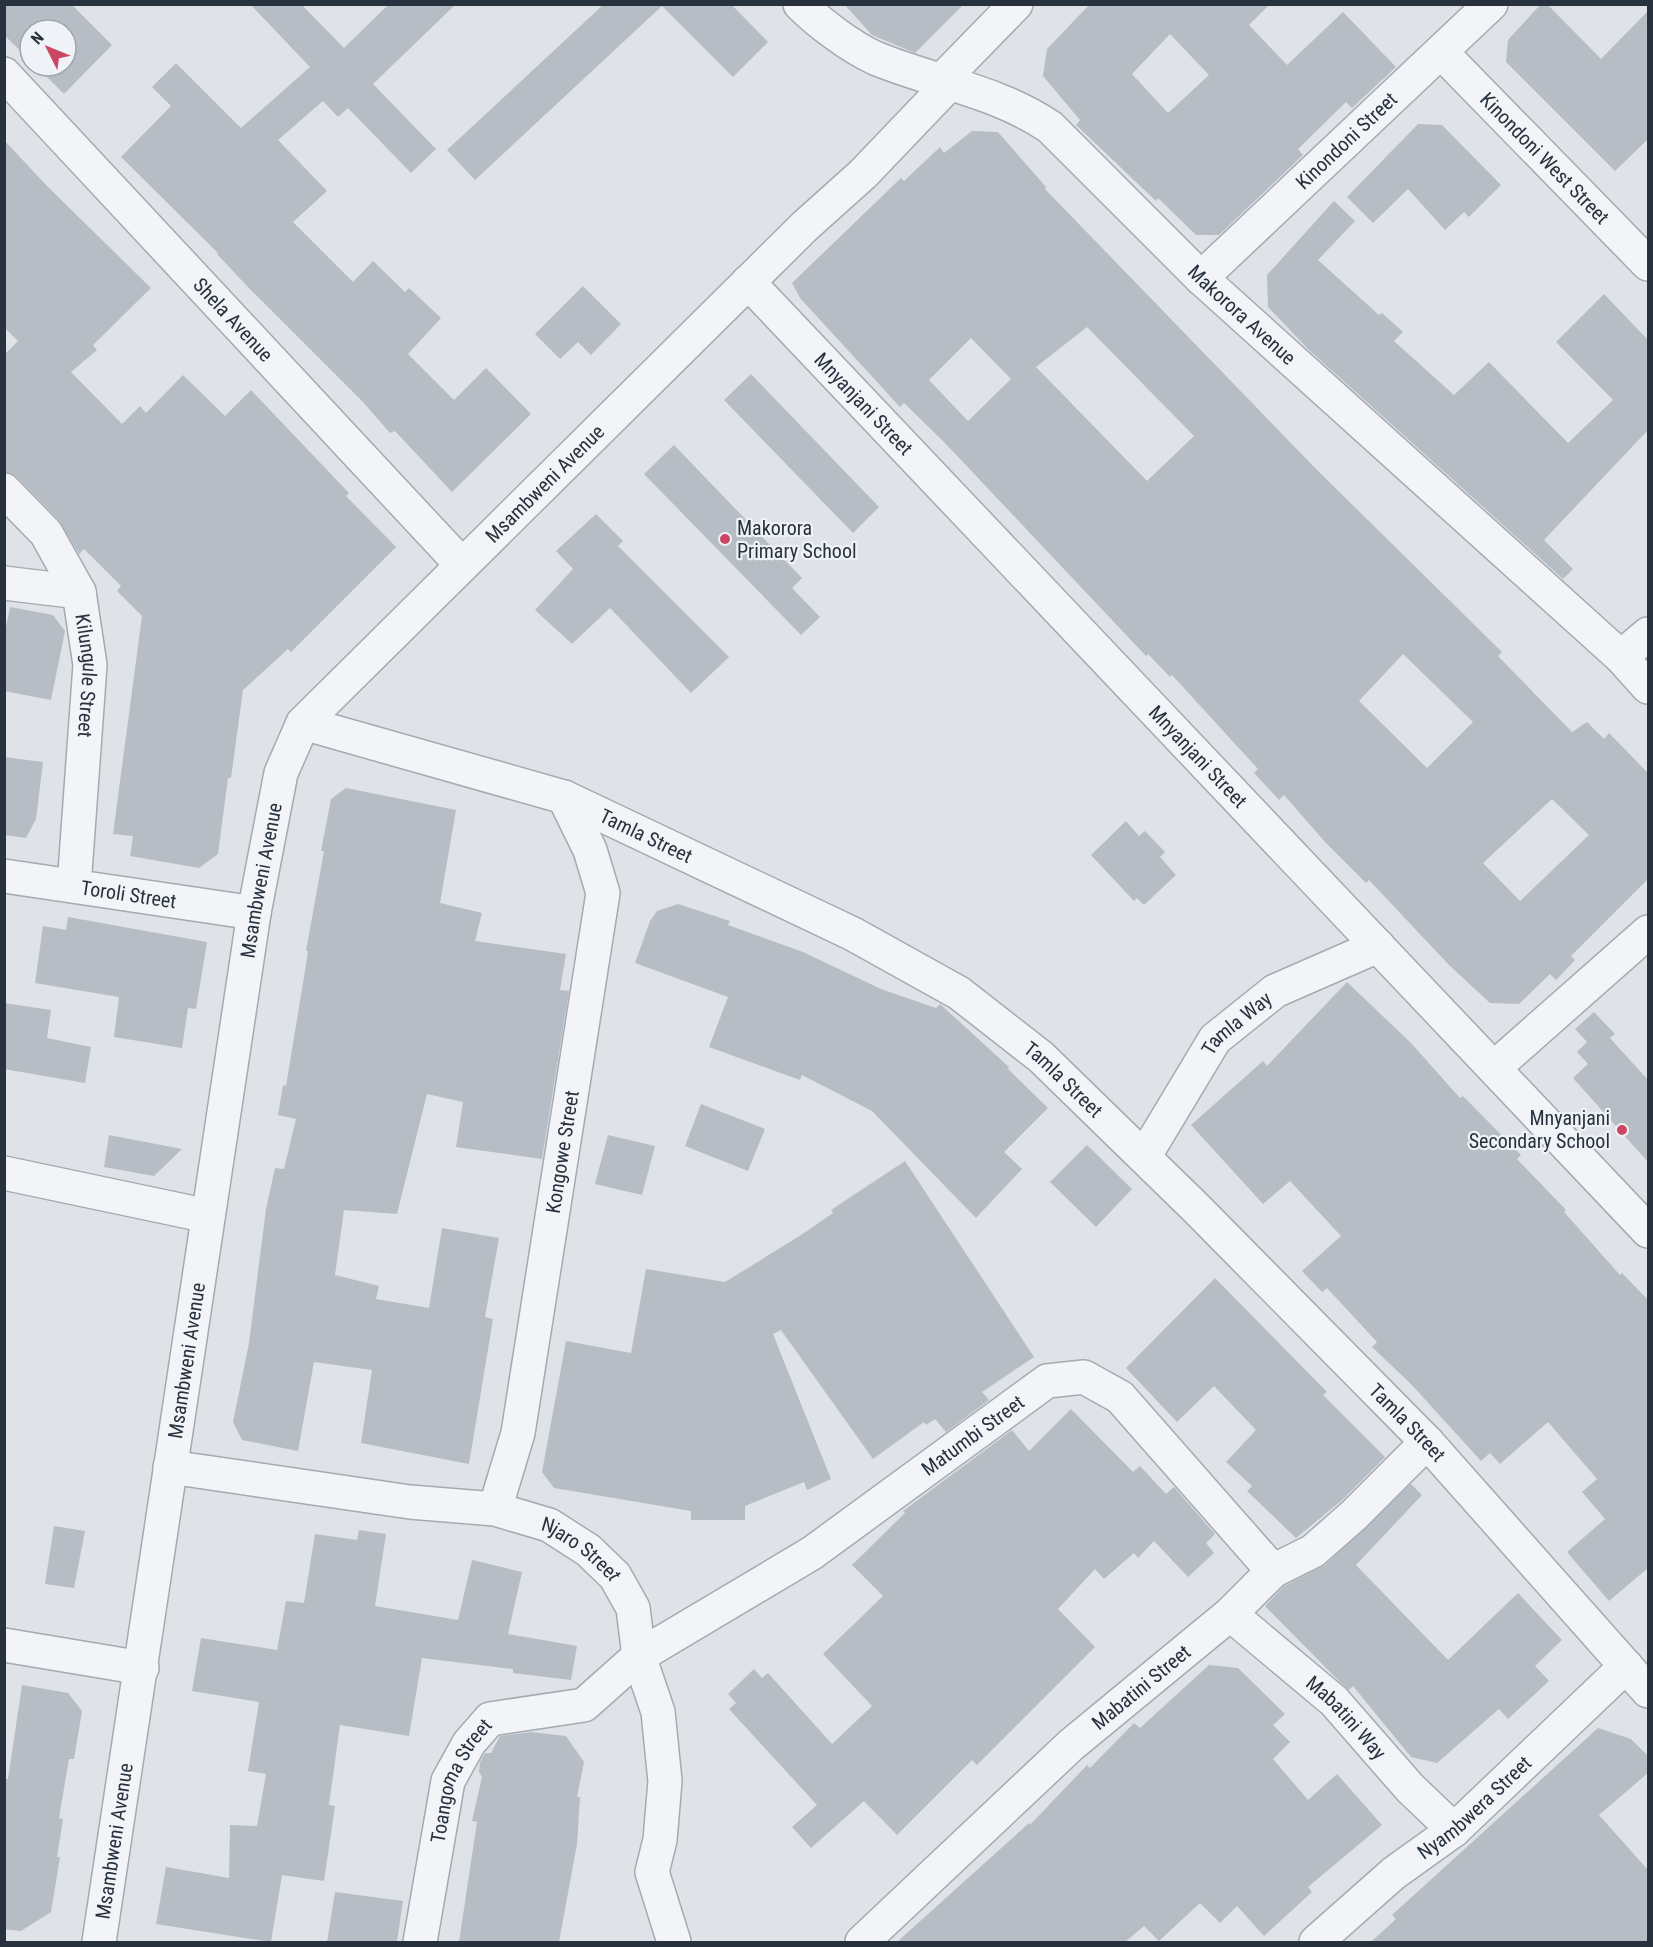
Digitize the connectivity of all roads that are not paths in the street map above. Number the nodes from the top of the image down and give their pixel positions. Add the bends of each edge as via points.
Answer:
1 (800, 4) edge
2 (1016, 4) edge
3 (1491, 4) edge
4 (1442, 53) junction
5 (4, 74) edge
6 (945, 82) junction
7 (1648, 264) edge
8 (1201, 278) junction
9 (748, 282) junction
10 (4, 490) edge
11 (462, 565) junction
12 (4, 583) edge
13 (79, 592) junction
14 (1648, 634) edge
15 (1621, 657) junction
16 (1648, 687) edge
17 (303, 723) junction
18 (564, 797) junction
19 (4, 876) edge
20 (74, 886) junction
21 (254, 913) junction
22 (1648, 932) edge
23 (1378, 946) junction
24 (1495, 1068) junction
25 (1144, 1156) junction
26 (4, 1173) edge
27 (208, 1216) junction
28 (1648, 1231) edge
29 (1427, 1442) junction
30 (170, 1467) junction
31 (495, 1509) junction
32 (1273, 1571) junction
33 (1230, 1614) junction
34 (4, 1645) edge
35 (639, 1656) junction
36 (1626, 1665) junction
37 (142, 1668) junction
38 (1648, 1691) edge
39 (1454, 1830) junction
40 (99, 1942) edge
41 (420, 1942) edge
42 (674, 1942) edge
43 (861, 1942) edge
44 (1316, 1942) edge

1 - 6 street, Makorora Avenue via 873,57
2 - 6 street, Msambweni Avenue
3 - 4 street, Kinondoni Street
4 - 7 street, Kinondoni West Street
4 - 8 street, Kinondoni Street
5 - 11 street, Shela Avenue
6 - 8 street, Makorora Avenue via 1028,112 1050,127
6 - 9 street, Msambweni Avenue via 863,174
8 - 15 street, Makorora Avenue
9 - 11 street, Msambweni Avenue
9 - 23 street, Mnyanjani Street
10 - 13 street, Kilungule Street via 46,533
11 - 17 street, Msambweni Avenue
12 - 13 street
13 - 20 street, Kilungule Street via 90,665
14 - 15 street
15 - 16 street, Makorora Avenue
17 - 18 street, Tamla Street
17 - 21 street, Msambweni Avenue via 281,773
18 - 25 street, Tamla Street via 853,934 959,993 1041,1057
18 - 31 street, Kongowe Street via 590,850 603,893 518,1433
19 - 20 street, Toroli Street
20 - 21 street, Toroli Street
21 - 27 street, Msambweni Avenue
22 - 24 street
23 - 24 street, Mnyanjani Street
23 - 25 street, Tamla Way via 1275,991 1215,1039
24 - 28 street, Mnyanjani Street
25 - 29 street, Tamla Street
26 - 27 street
27 - 30 street, Msambweni Avenue
29 - 32 street, Mabatini Street via 1313,1551
29 - 36 street, Tamla Street
30 - 31 street, Njaro Street via 410,1502
30 - 37 street, Msambweni Avenue
31 - 35 street, Njaro Street via 549,1525 588,1550 615,1576 633,1608
32 - 33 street, Mabatini Street
32 - 35 street, Matumbi Street via 1120,1397 1084,1377 1047,1380 812,1553
33 - 39 street, Mabatini Way via 1334,1701 1410,1788
33 - 43 street, Mabatini Street via 1071,1745
34 - 37 street
35 - 41 street, Toangoma Street via 584,1705 490,1719 469,1743 448,1780
35 - 42 street, Njaro Street via 658,1712 665,1781 660,1839 652,1872
36 - 38 street, Tamla Street
36 - 39 street, Nyambwera Street
37 - 40 street, Msambweni Avenue
39 - 44 street, Nyambwera Street via 1394,1873

